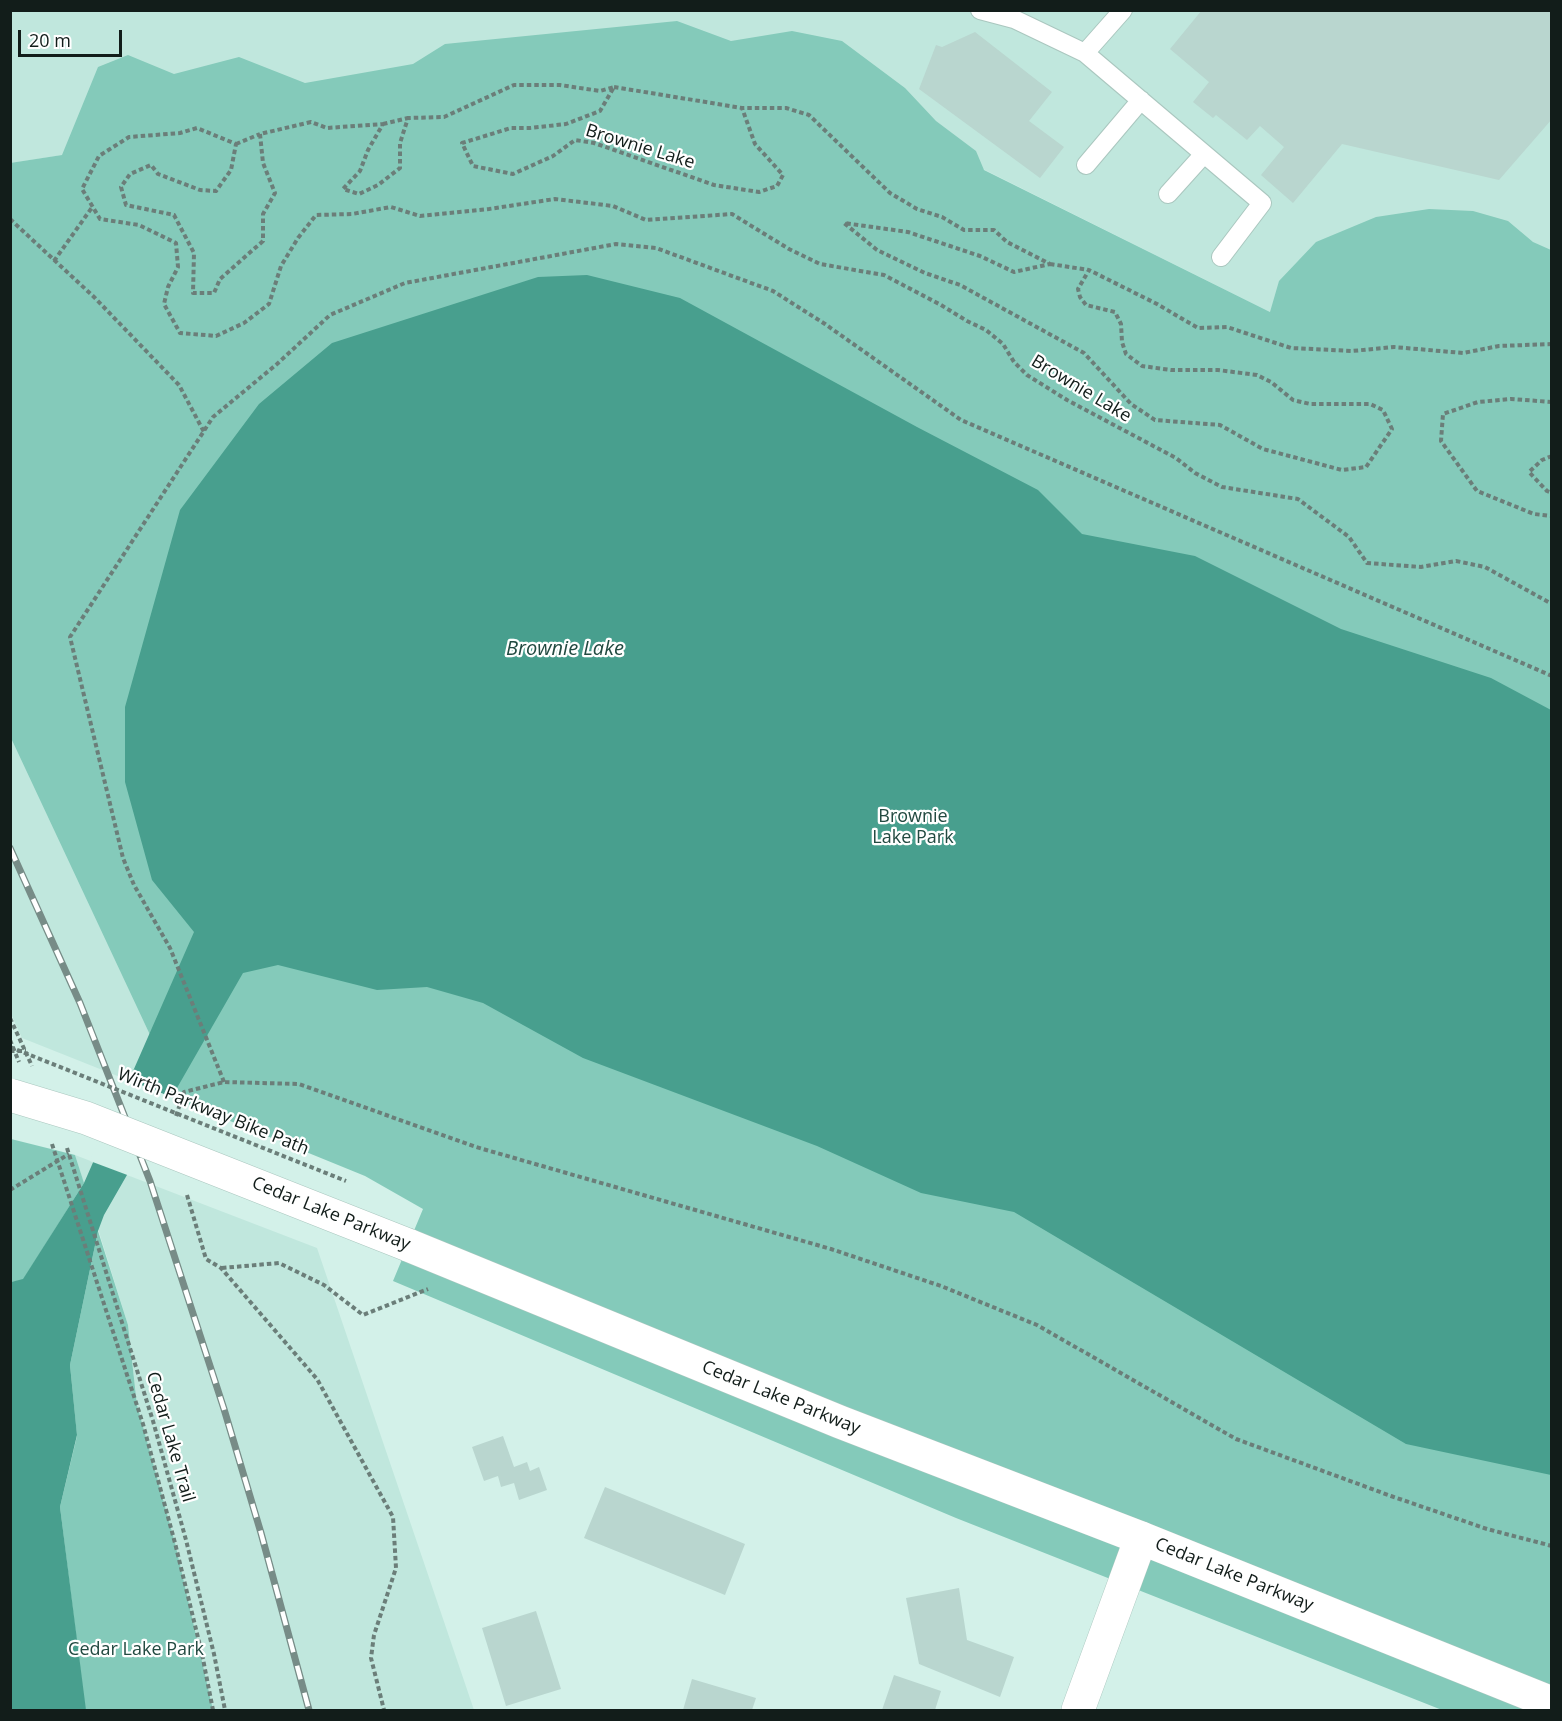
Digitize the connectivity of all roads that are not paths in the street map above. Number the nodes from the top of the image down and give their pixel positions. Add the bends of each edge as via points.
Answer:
1 (980, 10) edge
2 (1122, 10) edge
3 (1015, 15) edge
4 (1085, 53) junction
5 (1141, 100) junction
6 (1204, 154) junction
7 (1086, 165) dead end
8 (1168, 194) dead end
9 (1221, 257) dead end
10 (10, 1095) edge
11 (1141, 1538) junction
12 (1551, 1703) edge
13 (1078, 1710) edge

1 - 3 lane
2 - 4 lane
3 - 4 lane
4 - 5 lane
5 - 6 lane
5 - 7 lane
6 - 8 lane
6 - 9 lane via 1262,203
10 - 11 street, Cedar Lake Parkway, bridge via 86,1118 840,1422
11 - 12 street, Cedar Lake Parkway
11 - 13 street

